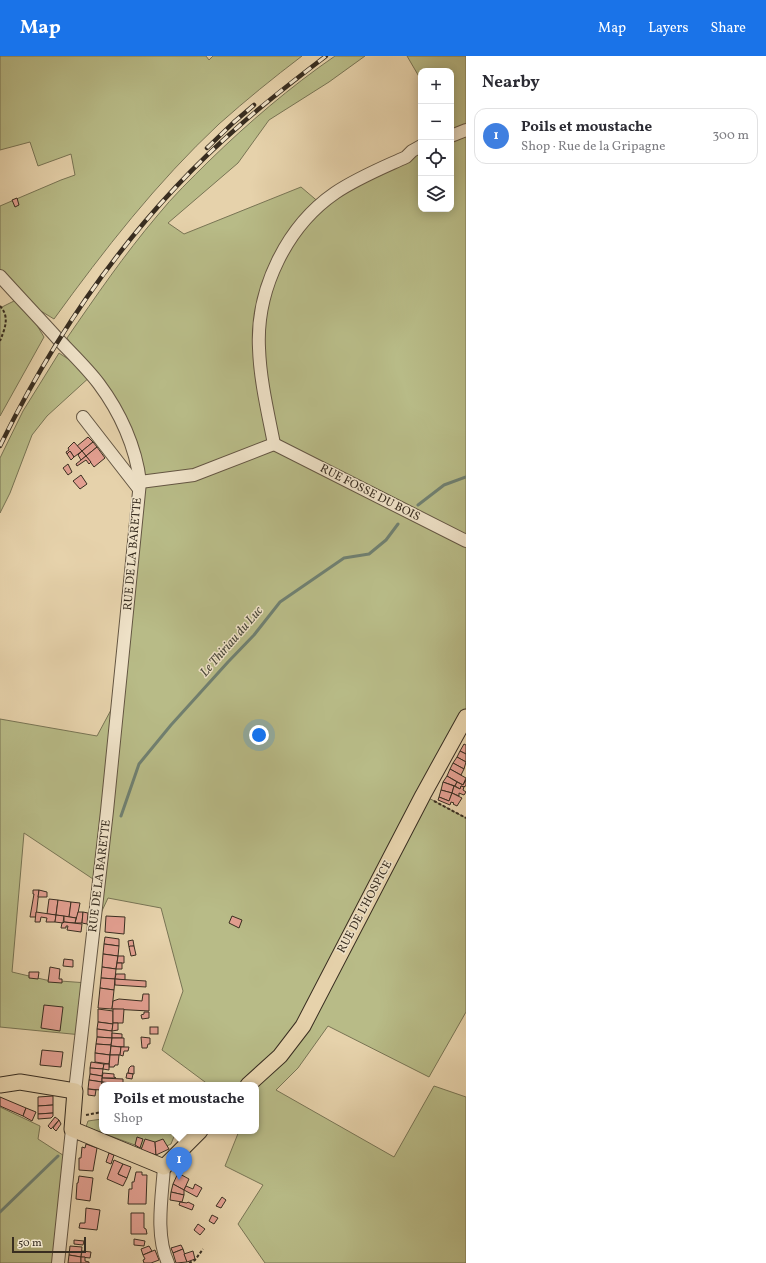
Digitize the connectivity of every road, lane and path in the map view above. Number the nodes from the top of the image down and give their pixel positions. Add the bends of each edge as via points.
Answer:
1 (466, 130) edge
2 (454, 135) edge
3 (418, 148) edge
4 (418, 156) edge
5 (406, 157) junction
6 (0, 276) edge
7 (0, 306) edge
8 (0, 341) edge
9 (83, 418) dead end
10 (274, 444) junction
11 (139, 486) junction
12 (466, 541) edge
13 (466, 718) edge
14 (423, 795) junction
15 (466, 818) edge
16 (251, 1082) edge
17 (0, 1085) edge
18 (75, 1090) junction
19 (99, 1113) edge
20 (73, 1122) junction
21 (197, 1134) edge
22 (164, 1167) junction
23 (203, 1249) dead end
24 (58, 1263) edge
25 (168, 1263) edge
26 (189, 1263) edge

1 - 2 street
3 - 5 street
4 - 5 street
5 - 10 street via 348,185 321,204 296,232 272,274 262,306 259,348
6 - 11 street, RUE DE LA BARETTE via 92,375 109,398 132,446 138,465
7 - 8 path via 5,311 6,318
9 - 11 street, RUE DE LA BARETTE
10 - 11 street via 194,475
10 - 12 street, RUE FOSSE DU BOIS
11 - 18 street, RUE DE LA BARETTE via 108,811
13 - 14 main road, RUE DE L'HOSPICE
14 - 15 path
14 - 16 main road, RUE DE L'HOSPICE via 303,1026 280,1056
17 - 18 main road via 20,1082
18 - 20 main road, RUE DE LA BARETTE
19 - 20 path
20 - 22 main road
20 - 24 street, RUE DE LA BARETTE
21 - 22 main road
22 - 25 street via 161,1228
23 - 26 path via 195,1260

